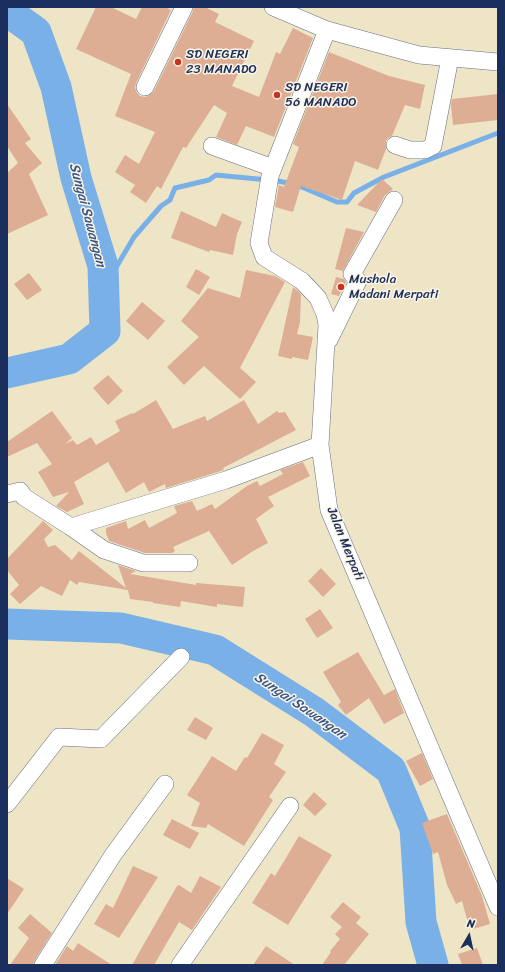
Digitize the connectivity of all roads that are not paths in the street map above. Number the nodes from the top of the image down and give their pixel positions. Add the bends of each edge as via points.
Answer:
1 (184, 7) edge
2 (273, 7) edge
3 (327, 30) junction
4 (450, 58) junction
5 (498, 62) edge
6 (146, 87) dead end
7 (395, 145) dead end
8 (212, 146) dead end
9 (272, 172) junction
10 (394, 200) dead end
11 (326, 346) junction
12 (320, 445) junction
13 (7, 494) edge
14 (71, 526) junction
15 (189, 563) dead end
16 (181, 657) dead end
17 (165, 784) dead end
18 (7, 804) edge
19 (290, 806) dead end
20 (498, 907) edge
21 (43, 965) edge
22 (180, 965) edge

1 - 6 street
2 - 3 street
3 - 4 street via 419,55
3 - 9 street, Jalan Merpati
4 - 5 street
4 - 7 street via 433,146 425,150 410,150
8 - 9 street
9 - 11 street, Jalan Merpati via 259,243 264,257 302,281 318,298 327,325
10 - 11 street via 352,274 358,281
11 - 12 street, Jalan Merpati
12 - 14 street via 226,480
12 - 20 street, Jalan Merpati via 329,510
13 - 14 street via 20,491 24,497
14 - 15 street via 104,550 143,563
16 - 18 street via 101,739 59,737
17 - 21 street via 113,855
19 - 22 street

